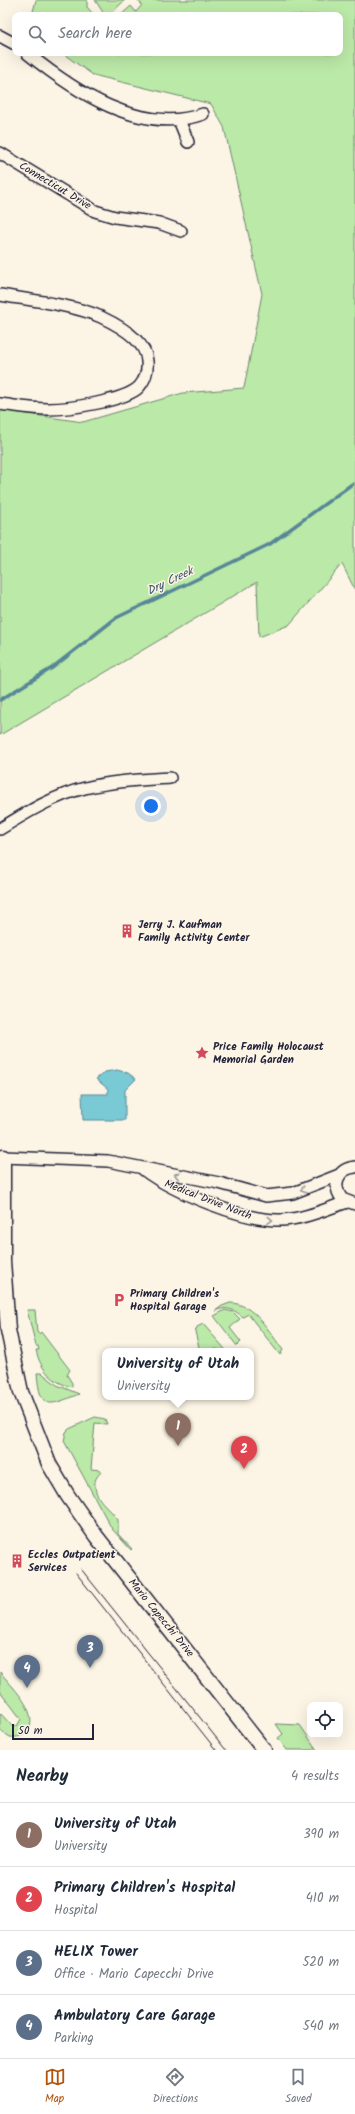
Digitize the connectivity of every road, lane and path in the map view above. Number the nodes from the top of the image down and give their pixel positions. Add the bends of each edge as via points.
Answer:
1 (0, 36) edge
2 (12, 42) edge
3 (31, 56) edge
4 (204, 114) dead end
5 (179, 120) junction
6 (188, 142) dead end
7 (0, 153) edge
8 (181, 231) dead end
9 (0, 295) edge
10 (0, 404) edge
11 (170, 778) dead end
12 (0, 829) edge
13 (1, 1157) edge
14 (355, 1167) edge
15 (144, 1169) junction
16 (338, 1178) junction
17 (348, 1201) edge
18 (264, 1750) edge

1 - 2 street
3 - 5 street via 72,86 113,107 149,119
4 - 5 street
5 - 6 street
7 - 8 street, Connecticut Drive via 96,211 115,217 159,223
9 - 10 street via 84,311 101,317 138,341 146,354 147,362 144,379 138,387 123,396 84,406 58,409
11 - 12 street via 85,788 57,798
13 - 15 street, Medical Drive North via 92,1159
13 - 18 main road, Mario Capecchi Drive via 3,1261 8,1330 21,1392 49,1464 96,1536
14 - 16 street, Medical Drive North via 343,1171
16 -> 15 street, Medical Drive North via 312,1187 266,1196 208,1181
15 -> 17 street, Medical Drive North via 159,1181 176,1189 263,1220 294,1218
16 - 17 street via 336,1188

